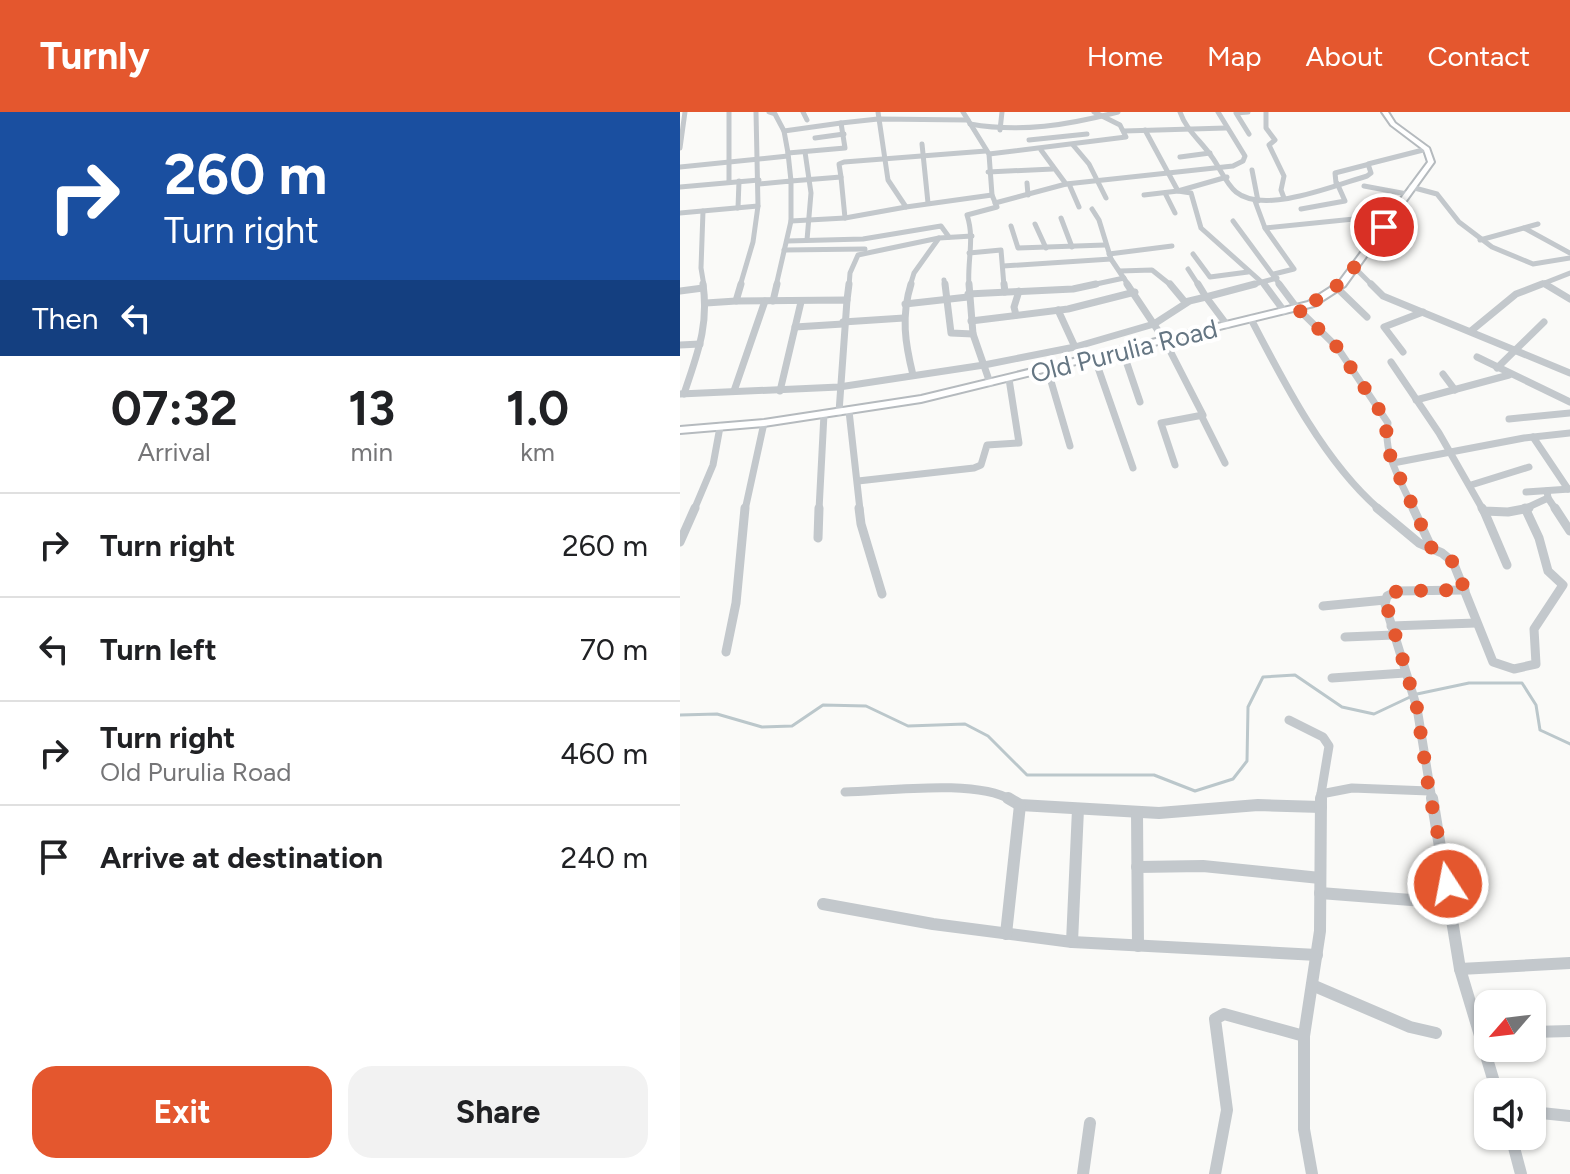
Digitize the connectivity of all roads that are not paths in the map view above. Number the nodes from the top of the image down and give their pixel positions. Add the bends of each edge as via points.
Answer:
1 (685, 112) edge
2 (729, 112) edge
3 (756, 112) edge
4 (773, 112) edge
5 (803, 112) edge
6 (963, 112) edge
7 (1002, 112) edge
8 (1094, 112) edge
9 (1118, 112) edge
10 (1180, 112) edge
11 (1218, 112) edge
12 (1248, 112) edge
13 (1266, 112) edge
14 (1385, 112) edge
15 (1236, 113) edge
16 (878, 115) edge
17 (1101, 117) junction
18 (807, 120) dead end
19 (969, 122) junction
20 (841, 123) junction
21 (1186, 127) junction
22 (1226, 128) junction
23 (1029, 129) junction
24 (1000, 130) junction
25 (1145, 130) junction
26 (784, 131) junction
27 (1124, 131) junction
28 (844, 134) junction
29 (1087, 134) dead end
30 (1249, 134) dead end
31 (815, 138) dead end
32 (1029, 140) junction
33 (922, 144) dead end
34 (1073, 145) junction
35 (680, 148) edge
36 (845, 148) junction
37 (1427, 149) junction
38 (1041, 150) junction
39 (1030, 151) junction
40 (805, 152) junction
41 (1017, 152) junction
42 (988, 153) junction
43 (1210, 153) junction
44 (788, 155) junction
45 (923, 157) junction
46 (1180, 157) dead end
47 (758, 159) junction
48 (887, 159) junction
49 (848, 161) junction
50 (727, 162) junction
51 (1366, 165) junction
52 (680, 167) edge
53 (1218, 168) junction
54 (1053, 169) junction
55 (1252, 170) dead end
56 (1168, 174) junction
57 (989, 175) junction
58 (1226, 176) junction
59 (841, 177) junction
60 (1025, 177) junction
61 (809, 180) junction
62 (1097, 180) junction
63 (739, 181) junction
64 (791, 181) junction
65 (729, 182) junction
66 (759, 182) junction
67 (1336, 183) junction
68 (1068, 184) junction
69 (1364, 186) dead end
70 (680, 187) edge
71 (1178, 191) junction
72 (1409, 191) junction
73 (1165, 193) junction
74 (992, 195) junction
75 (1028, 195) junction
76 (1144, 195) dead end
77 (1292, 196) junction
78 (1106, 198) dead end
79 (1284, 198) junction
80 (1256, 201) junction
81 (1345, 201) junction
82 (928, 203) junction
83 (995, 203) junction
84 (758, 206) junction
85 (906, 207) junction
86 (1079, 207) dead end
87 (738, 208) junction
88 (1092, 209) dead end
89 (1301, 209) junction
90 (703, 211) junction
91 (680, 213) edge
92 (1175, 213) dead end
93 (845, 218) junction
94 (1061, 218) dead end
95 (810, 220) junction
96 (1356, 220) junction
97 (791, 221) junction
98 (1233, 221) dead end
99 (1311, 223) junction
100 (1035, 224) dead end
101 (1538, 224) dead end
102 (1011, 226) dead end
103 (1265, 228) junction
104 (1524, 228) junction
105 (972, 236) junction
106 (949, 237) junction
107 (939, 238) junction
108 (807, 240) junction
109 (1480, 240) junction
110 (787, 241) junction
111 (1373, 241) junction
112 (1105, 245) junction
113 (1172, 246) dead end
114 (1072, 247) junction
115 (1018, 248) junction
116 (1046, 248) junction
117 (784, 250) junction
118 (875, 250) junction
119 (1001, 250) junction
120 (969, 253) junction
121 (1193, 254) dead end
122 (1570, 256) edge
123 (1110, 257) junction
124 (1561, 260) junction
125 (1570, 265) edge
126 (1003, 266) junction
127 (1355, 268) junction
128 (1188, 269) dead end
129 (1248, 272) junction
130 (1570, 273) edge
131 (1122, 275) junction
132 (1275, 276) junction
133 (944, 280) dead end
134 (1259, 281) junction
135 (1543, 283) junction
136 (703, 288) junction
137 (1337, 288) junction
138 (681, 291) edge
139 (1019, 291) junction
140 (1005, 292) junction
141 (1135, 292) junction
142 (968, 296) junction
143 (1206, 297) junction
144 (1570, 299) edge
145 (680, 300) edge
146 (847, 300) junction
147 (946, 300) junction
148 (736, 301) junction
149 (769, 301) junction
150 (801, 302) junction
151 (1188, 302) junction
152 (706, 303) junction
153 (905, 304) junction
154 (1297, 308) junction
155 (1058, 310) junction
156 (1284, 311) junction
157 (1423, 312) junction
158 (1016, 315) junction
159 (1367, 317) dead end
160 (904, 318) junction
161 (1251, 319) junction
162 (971, 321) junction
163 (1544, 322) dead end
164 (843, 323) junction
165 (1154, 324) junction
166 (1227, 325) junction
167 (795, 327) junction
168 (1471, 331) junction
169 (973, 334) junction
170 (1165, 341) junction
171 (700, 344) junction
172 (680, 345) edge
173 (1075, 347) junction
174 (1516, 350) junction
175 (1123, 352) junction
176 (1403, 352) dead end
177 (1477, 357) dead end
178 (1095, 359) junction
179 (1391, 362) dead end
180 (984, 365) junction
181 (1497, 368) junction
182 (1048, 371) junction
183 (1570, 373) edge
184 (1443, 374) dead end
185 (913, 375) junction
186 (1509, 375) junction
187 (1009, 379) junction
188 (990, 383) junction
189 (839, 387) junction
190 (1455, 390) junction
191 (734, 391) junction
192 (780, 391) junction
193 (682, 394) edge
194 (1416, 400) junction
195 (1140, 402) dead end
196 (1570, 402) edge
197 (849, 411) junction
198 (839, 412) junction
199 (1570, 413) edge
200 (824, 414) junction
201 (1202, 417) junction
202 (1509, 419) dead end
203 (764, 423) junction
204 (720, 427) junction
205 (680, 430) edge
206 (1570, 433) edge
207 (1533, 437) junction
208 (1070, 446) dead end
209 (1451, 453) junction
210 (1225, 463) dead end
211 (1393, 463) junction
212 (1175, 465) dead end
213 (1529, 467) dead end
214 (1133, 468) dead end
215 (858, 481) junction
216 (1471, 485) junction
217 (1569, 489) edge
218 (1526, 492) dead end
219 (1548, 494) junction
220 (1525, 508) junction
221 (1484, 511) junction
222 (1570, 531) edge
223 (818, 538) dead end
224 (680, 542) edge
225 (1432, 549) junction
226 (1507, 565) dead end
227 (1465, 590) junction
228 (882, 594) dead end
229 (1385, 600) junction
230 (1323, 606) dead end
231 (1476, 623) junction
232 (1393, 631) junction
233 (1345, 637) dead end
234 (726, 652) dead end
235 (1405, 673) junction
236 (1332, 678) dead end
237 (1289, 720) dead end
238 (1429, 791) junction
239 (845, 792) dead end
240 (1321, 801) junction
241 (1020, 805) junction
242 (1078, 809) junction
243 (1137, 812) junction
244 (1137, 867) junction
245 (1320, 878) junction
246 (1320, 893) junction
247 (1450, 903) junction
248 (823, 904) dead end
249 (1006, 934) junction
250 (1072, 942) junction
251 (1138, 946) junction
252 (1317, 955) junction
253 (1570, 963) edge
254 (1460, 969) junction
255 (1312, 985) junction
256 (1474, 1009) edge
257 (1570, 1031) edge
258 (1546, 1032) edge
259 (1436, 1033) dead end
260 (1304, 1036) junction
261 (1546, 1113) edge
262 (1570, 1116) edge
263 (1090, 1123) dead end
264 (1515, 1150) edge
265 (1083, 1174) edge
266 (1215, 1174) edge
267 (1312, 1174) edge
268 (1521, 1174) edge

1 - 35 street
2 - 50 street
3 - 47 street
4 - 26 street
5 - 18 street
6 - 19 street
7 - 24 street
8 - 17 street
9 - 17 street
10 - 21 street
11 - 15 street
11 - 22 street
12 - 15 street
13 - 79 street via 1266,128 1275,140 1269,145 1284,176
14 - 37 main road
15 - 30 street
16 - 19 street
16 - 20 street
16 - 48 street
17 - 23 street
17 - 27 street
19 - 24 street
19 - 42 street
20 - 26 street
20 - 28 street
21 - 22 street
21 - 25 street
21 - 43 street
22 - 53 street via 1245,159
23 - 24 street
23 - 32 street
25 - 27 street
25 - 56 street
26 - 44 street
27 - 34 street via 1125,138
28 - 31 street
28 - 36 street
29 - 32 street
32 - 39 street
33 - 45 street
34 - 38 street
34 - 62 street
36 - 40 street
36 - 49 street
37 - 51 street
37 - 72 main road, Old Purulia Road via 1431,162
38 - 39 street
38 - 54 street
39 - 41 street
40 - 44 street
40 - 61 street
41 - 42 street
41 - 60 street
42 - 45 street
42 - 57 street
43 - 46 street
43 - 53 street
44 - 47 street
44 - 64 street
45 - 48 street
45 - 82 street
47 - 50 street
47 - 66 street
48 - 49 street
48 - 85 street via 888,180
49 - 59 street via 839,164
50 - 52 street
50 - 65 street
51 - 67 street via 1335,173
51 - 67 street via 1369,175
53 - 56 street
53 - 58 street
54 - 60 street
54 - 68 street
55 - 80 street
56 - 62 street
56 - 71 street
57 - 60 street
57 - 74 street
58 - 71 street
58 - 80 street via 1237,192
59 - 61 street
59 - 93 street
60 - 75 street
61 - 64 street
61 - 95 street
62 - 68 street
62 - 78 street
63 - 65 street
63 - 66 street
63 - 87 street
64 - 66 street
64 - 97 street
65 - 70 street
66 - 84 street
67 - 77 street
67 - 81 street
68 - 75 street
68 - 86 street
69 - 72 street
71 - 73 street
71 - 129 street via 1191,193 1201,228
72 - 109 street via 1437,194
72 - 111 main road, Old Purulia Road
73 - 76 street
73 - 92 street
74 - 82 street
74 - 83 street
75 - 83 street
77 - 79 street
77 - 89 street
79 - 80 street
80 - 103 street
81 - 89 street
81 - 96 street
82 - 85 street
83 - 105 street via 994,210 967,213
84 - 87 street
84 - 148 street
85 - 93 street
87 - 90 street
88 - 112 street
89 - 99 street
90 - 91 street
90 - 136 street
93 - 95 street
94 - 114 street
95 - 97 street
95 - 108 street
96 - 99 street
96 - 111 street
97 - 110 street
98 - 132 street
99 - 103 street
100 - 116 street
101 - 104 street
102 - 115 street
103 - 132 street via 1294,269
104 - 109 street
104 - 122 street
105 - 106 street
105 - 120 street
106 - 107 street
106 - 108 street via 941,226 863,239
107 - 118 street
107 - 153 street via 914,273
108 - 110 street
109 - 124 street via 1528,263
110 - 117 street
111 - 127 main road, Old Purulia Road
112 - 114 street
112 - 123 street
113 - 123 street
114 - 116 street
115 - 116 street
115 - 119 street
117 - 118 street
117 - 149 street
118 - 146 street via 856,257
119 - 120 street
119 - 126 street
120 - 142 street
121 - 129 street via 1210,277
122 - 124 street
123 - 126 street
123 - 131 street
124 - 125 street
126 - 140 street
127 - 137 main road, Old Purulia Road
127 - 157 street via 1379,294
128 - 143 street
129 - 134 street
130 - 135 street
131 - 139 street via 1073,289
131 - 141 street
131 - 151 street via 1139,268 1159,273
132 - 134 street
132 - 154 street
133 - 147 street
134 - 143 street
134 - 156 street
135 - 144 street
135 - 168 street via 1508,299
136 - 138 street
136 - 152 street
137 - 154 main road, Old Purulia Road
137 - 159 street
138 - 145 street
139 - 140 street
139 - 158 street
140 - 142 street
141 - 155 street
141 - 165 street
142 - 147 street
142 - 162 street
143 - 151 street
143 - 166 street
146 - 150 street
146 - 164 street
147 - 153 street
147 - 169 street via 951,333
148 - 149 street
148 - 152 street
149 - 150 street
149 - 191 street
150 - 167 street
151 - 165 street
152 - 171 street
153 - 160 street
154 - 156 main road, Old Purulia Road
154 - 211 street via 1337,347 1388,423 1385,438
155 - 158 street
155 - 173 street
156 - 161 main road, Old Purulia Road
157 - 168 street
157 - 176 street via 1384,327
158 - 162 street
160 - 164 street
160 - 185 street
161 - 166 main road, Old Purulia Road
161 - 225 street via 1291,397 1361,494
162 - 169 street
163 - 174 street
164 - 167 street
164 - 189 street
165 - 170 street
165 - 173 street
166 - 170 main road, Old Purulia Road
167 - 192 street
168 - 174 street
169 - 180 street
170 - 175 main road, Old Purulia Road
170 - 201 street
171 - 172 street
171 - 193 street
173 - 180 street
174 - 181 street
174 - 183 street
175 - 178 main road, Old Purulia Road
175 - 195 street
177 - 181 street
178 - 182 main road, Old Purulia Road
178 - 214 street
179 - 194 street
180 - 185 street
180 - 188 street
181 - 186 street
182 - 187 main road, Old Purulia Road
182 - 208 street
184 - 190 street
185 - 189 street
186 - 190 street
186 - 196 street
187 - 188 main road, Old Purulia Road
187 - 215 street via 1019,443 987,445 978,467
188 - 197 main road, Old Purulia Road
189 - 192 street
189 - 198 street
190 - 194 street
191 - 192 street
191 - 193 street
194 - 209 street
197 - 198 main road, Old Purulia Road
197 - 215 street
198 - 200 main road, Old Purulia Road
199 - 202 street
200 - 203 main road, Old Purulia Road
200 - 223 street
201 - 210 street
201 - 212 street via 1161,423
203 - 204 main road, Old Purulia Road
203 - 234 street via 747,492
204 - 205 main road, Old Purulia Road
204 - 224 street via 713,465
206 - 207 street
207 - 209 street
207 - 217 street
209 - 211 street
209 - 216 street
211 - 225 street
213 - 216 street
215 - 228 street via 861,524
216 - 221 street
217 - 219 street
218 - 219 street
219 - 220 street
219 - 222 street
220 - 221 street
220 - 231 street via 1548,571 1563,585 1534,629 1536,664 1496,666
221 - 226 street
225 - 227 street via 1453,562
227 - 229 street via 1397,591
227 - 231 street
229 - 230 street
229 - 232 street
231 - 232 street
232 - 233 street
232 - 235 street
235 - 236 street
235 - 238 street via 1417,708
237 - 240 street via 1323,737 1329,746
238 - 240 street via 1352,788
238 - 247 street
239 - 241 street via 972,788 1000,793
240 - 243 street via 1188,813
240 - 245 street
241 - 242 street
241 - 249 street
242 - 243 street
242 - 250 street
243 - 244 street
244 - 245 street via 1203,866
244 - 251 street
245 - 246 street
246 - 247 street
246 - 252 street
247 - 254 street
248 - 249 street
249 - 250 street
250 - 251 street
251 - 252 street
252 - 255 street
253 - 254 street
254 - 256 street
255 - 259 street
255 - 260 street
257 - 258 street
260 - 266 street via 1224,1014 1215,1019 1227,1110
260 - 267 street via 1304,1129
261 - 262 street
263 - 265 street
264 - 268 street

